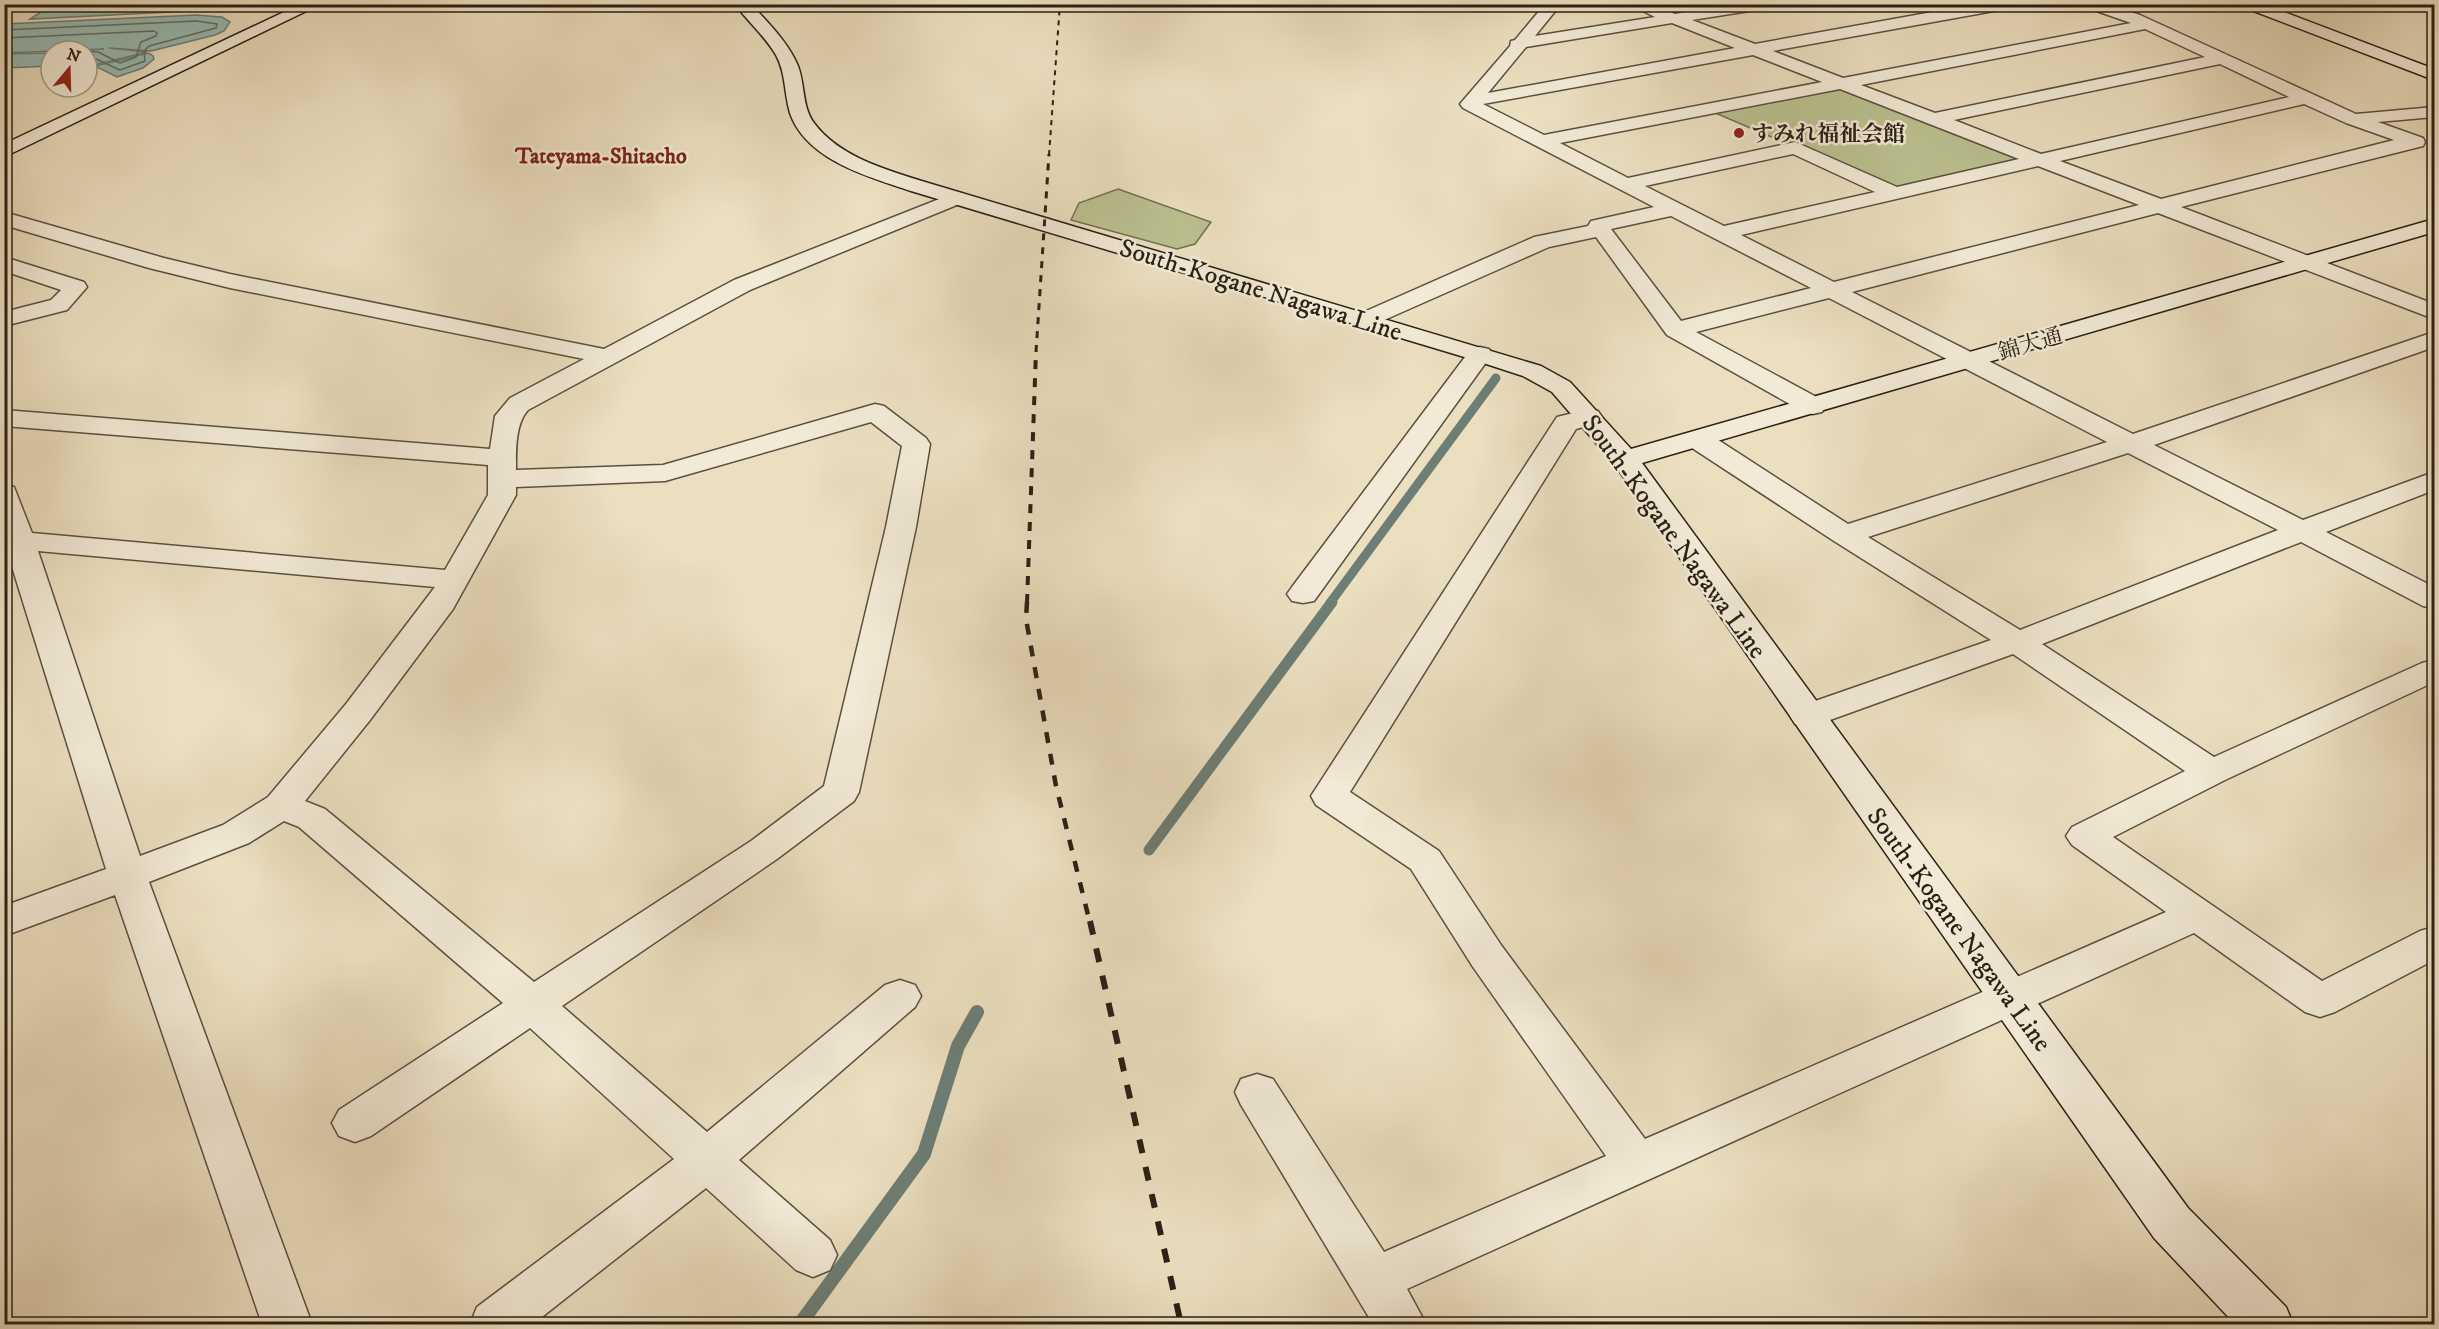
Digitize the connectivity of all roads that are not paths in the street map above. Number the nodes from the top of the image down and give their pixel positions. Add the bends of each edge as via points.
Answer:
1 (314, 4) edge
2 (742, 4) edge
3 (1554, 4) edge
4 (1636, 4) edge
5 (1762, 4) edge
6 (2005, 4) edge
7 (2090, 4) edge
8 (2248, 4) edge
9 (1674, 19) junction
10 (2148, 24) junction
11 (1517, 45) junction
12 (1753, 50) junction
13 (2224, 58) junction
14 (2434, 75) edge
15 (1842, 84) junction
16 (2306, 98) junction
17 (1471, 101) junction
18 (2434, 112) edge
19 (1933, 119) junction
20 (2352, 119) junction
21 (1543, 141) junction
22 (2424, 144) edge
23 (4, 151) edge
24 (2041, 160) junction
25 (1627, 184) junction
26 (1894, 193) junction
27 (957, 198) junction
28 (2157, 205) junction
29 (1675, 209) junction
30 (4, 218) edge
31 (2434, 225) edge
32 (1601, 228) junction
33 (1723, 233) junction
34 (2306, 263) junction
35 (4, 264) edge
36 (1832, 289) junction
37 (2434, 312) edge
38 (4, 319) edge
39 (1365, 320) junction
40 (1675, 330) junction
41 (2434, 339) edge
42 (1480, 354) junction
43 (609, 357) junction
44 (1969, 361) junction
45 (1814, 406) junction
46 (1589, 417) junction
47 (4, 418) edge
48 (1699, 440) junction
49 (2132, 443) junction
50 (1625, 459) junction
51 (502, 468) junction
52 (2434, 480) edge
53 (4, 493) edge
54 (2301, 531) junction
55 (1844, 535) junction
56 (21, 540) junction
57 (455, 580) junction
58 (1304, 594) dead end
59 (2434, 599) edge
60 (2017, 642) junction
61 (2434, 670) edge
62 (1807, 716) junction
63 (2212, 772) junction
64 (280, 806) junction
65 (127, 875) junction
66 (2197, 915) junction
67 (4, 922) edge
68 (2434, 942) edge
69 (900, 996) dead end
70 (2010, 999) junction
71 (532, 1004) junction
72 (1257, 1092) dead end
73 (355, 1123) dead end
74 (706, 1161) junction
75 (1636, 1163) junction
76 (813, 1255) dead end
77 (1374, 1280) junction
78 (287, 1324) edge
79 (495, 1324) edge
80 (1401, 1324) edge
81 (2268, 1324) edge

1 - 23 street
2 - 27 street, South-Kogane Nagawa Line via 778,45 790,67 800,114 828,147 882,174
3 - 11 street
4 - 9 street
5 - 9 street
6 - 12 street
7 - 10 street
8 - 14 street
9 - 11 street
9 - 12 street
10 - 13 street
10 - 15 street
11 - 17 street
12 - 15 street
12 - 17 street
13 - 16 street
13 - 19 street
15 - 19 street
15 - 21 street
16 - 20 street
16 - 24 street
17 - 21 street via 1469,104
18 - 20 street
19 - 24 street
20 - 22 street
21 - 25 street
22 - 28 street
24 - 26 street
24 - 28 street
25 - 26 street via 1795,148
25 - 29 street
26 - 33 street
27 - 39 street, South-Kogane Nagawa Line
27 - 43 street via 742,285
28 - 34 street
28 - 36 street
29 - 32 street via 1598,225
29 - 33 street
30 - 43 street via 230,281
31 - 34 street, 錦大通
32 - 39 street via 1542,242
32 - 40 street
33 - 36 street
34 - 37 street
34 - 44 street, 錦大通
35 - 38 street via 76,287 60,305
36 - 40 street
36 - 44 street
39 - 42 street, South-Kogane Nagawa Line
40 - 45 street
41 - 49 street
42 - 46 street, South-Kogane Nagawa Line via 1532,371 1561,387
42 - 58 street
43 - 51 street via 519,404 508,416
44 - 45 street, 錦大通
44 - 49 street
45 - 48 street, 錦大通
46 - 50 street, South-Kogane Nagawa Line
46 - 75 street via 1566,423 1329,796 1425,860 1487,956
47 - 51 street
48 - 50 street, 錦大通
48 - 55 street
49 - 54 street
49 - 55 street
50 - 62 street, South-Kogane Nagawa Line
51 - 57 street via 502,495
51 - 71 street via 665,473 875,412 916,444 842,792 764,850
52 - 54 street
53 - 56 street
54 - 59 street
54 - 60 street
55 - 60 street
56 - 57 street
56 - 65 street
57 - 64 street via 365,703
60 - 62 street
60 - 63 street
61 - 63 street
62 - 70 street, South-Kogane Nagawa Line
63 - 66 street via 2085,837
64 - 65 street via 236,834
64 - 71 street via 312,818
65 - 67 street
65 - 78 street
66 - 68 street via 2320,1001
66 - 70 street
69 - 74 street
70 - 75 street
70 - 81 street, South-Kogane Nagawa Line via 2170,1223
71 - 73 street
71 - 74 street
72 - 77 street
74 - 76 street
74 - 79 street
75 - 77 street
77 - 80 street

